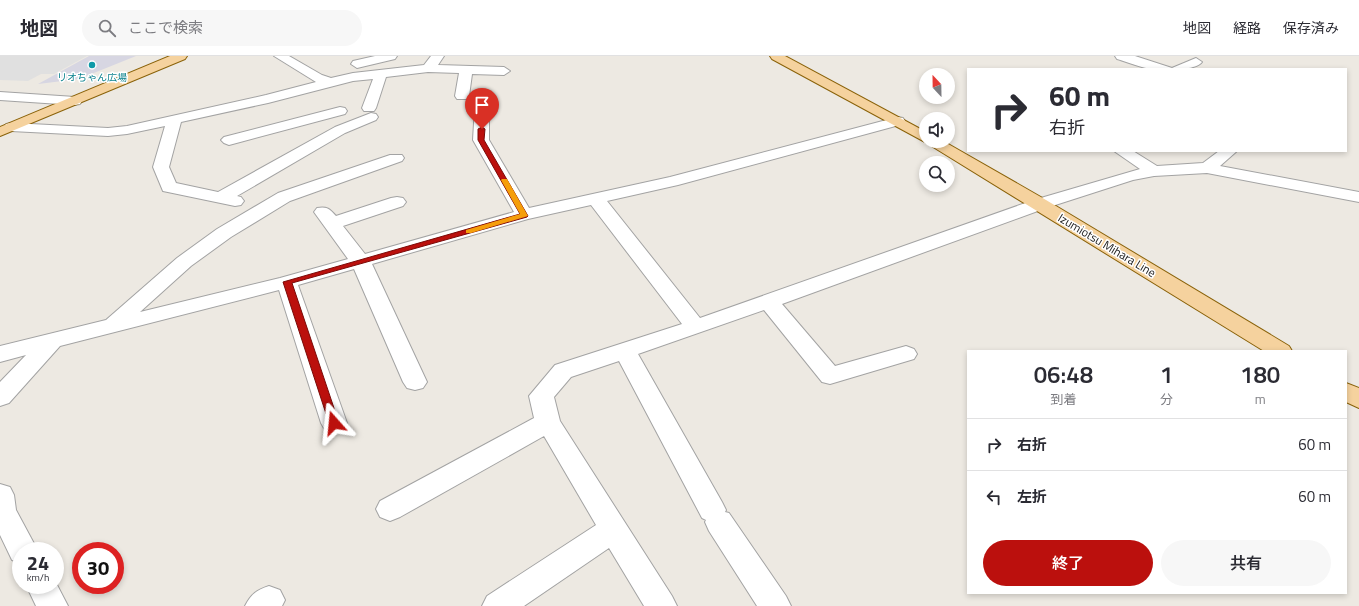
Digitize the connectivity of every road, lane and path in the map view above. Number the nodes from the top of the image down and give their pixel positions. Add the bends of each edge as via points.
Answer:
1 (154, 56) edge
2 (181, 56) edge
3 (280, 56) edge
4 (391, 56) edge
5 (438, 56) edge
6 (776, 56) edge
7 (1121, 56) edge
8 (1180, 56) edge
9 (350, 65) dead end
10 (428, 68) junction
11 (1163, 68) edge
12 (1181, 68) edge
13 (466, 70) junction
14 (504, 70) dead end
15 (381, 73) junction
16 (331, 82) junction
17 (0, 96) edge
18 (462, 96) dead end
19 (51, 99) junction
20 (268, 99) junction
21 (75, 101) junction
22 (482, 106) dead end
23 (340, 111) dead end
24 (174, 121) junction
25 (898, 121) junction
26 (291, 124) junction
27 (4, 127) edge
28 (919, 134) edge
29 (229, 140) dead end
30 (944, 148) edge
31 (1124, 152) edge
32 (1228, 152) edge
33 (396, 158) dead end
34 (1207, 168) junction
35 (1154, 171) junction
36 (1359, 197) edge
37 (221, 198) junction
38 (596, 199) junction
39 (397, 202) dead end
40 (1040, 204) junction
41 (257, 206) dead end
42 (524, 216) junction
43 (360, 262) junction
44 (287, 282) junction
45 (769, 302) junction
46 (114, 325) junction
47 (696, 327) junction
48 (52, 341) junction
49 (1279, 350) edge
50 (626, 351) junction
51 (0, 354) edge
52 (906, 354) dead end
53 (415, 382) dead end
54 (1347, 392) edge
55 (0, 397) edge
56 (1359, 399) edge
57 (548, 422) junction
58 (334, 423) dead end
59 (1, 506) edge
60 (390, 509) dead end
61 (614, 529) junction
62 (19, 542) edge
63 (46, 594) edge
64 (52, 606) edge
65 (498, 606) edge
66 (661, 606) edge
67 (775, 606) edge

1 - 19 main road
2 - 21 main road
3 - 16 street via 317,78
4 - 9 street
5 - 10 street
6 - 25 main road
7 - 11 street
8 - 12 street via 1196,62
10 - 13 street
10 - 15 street
13 - 14 street
13 - 18 street
15 - 16 street
15 - 37 street via 370,113
16 - 20 street
17 - 19 street
19 - 21 street
19 - 27 main road
20 - 24 street
20 - 26 street
21 - 27 main road
22 - 42 street via 481,140
23 - 26 street
24 - 27 street via 108,132
24 - 37 street via 161,167 169,187
25 - 28 main road
25 - 38 street
26 - 29 street
30 - 40 main road, Izumiotsu Mihara Line
31 - 35 street
32 - 34 street
33 - 46 street via 284,197 224,233 184,262
34 - 35 street
34 - 36 street
35 - 40 street via 1129,176
37 - 41 street
38 - 42 street
38 - 47 street
39 - 43 street via 327,218
40 - 45 street
40 - 49 main road, Izumiotsu Mihara Line
42 - 43 street
43 - 44 street
43 - 53 street
44 - 46 street
44 - 58 street
45 - 47 street
45 - 52 street via 830,376
46 - 48 street
47 - 50 street
48 - 51 street
48 - 55 street
50 - 57 street via 563,372 541,396
50 - 67 street via 716,516
54 - 56 main road
57 - 60 street
57 - 61 street
59 - 62 street
61 - 65 street
61 - 66 street
63 - 64 street

